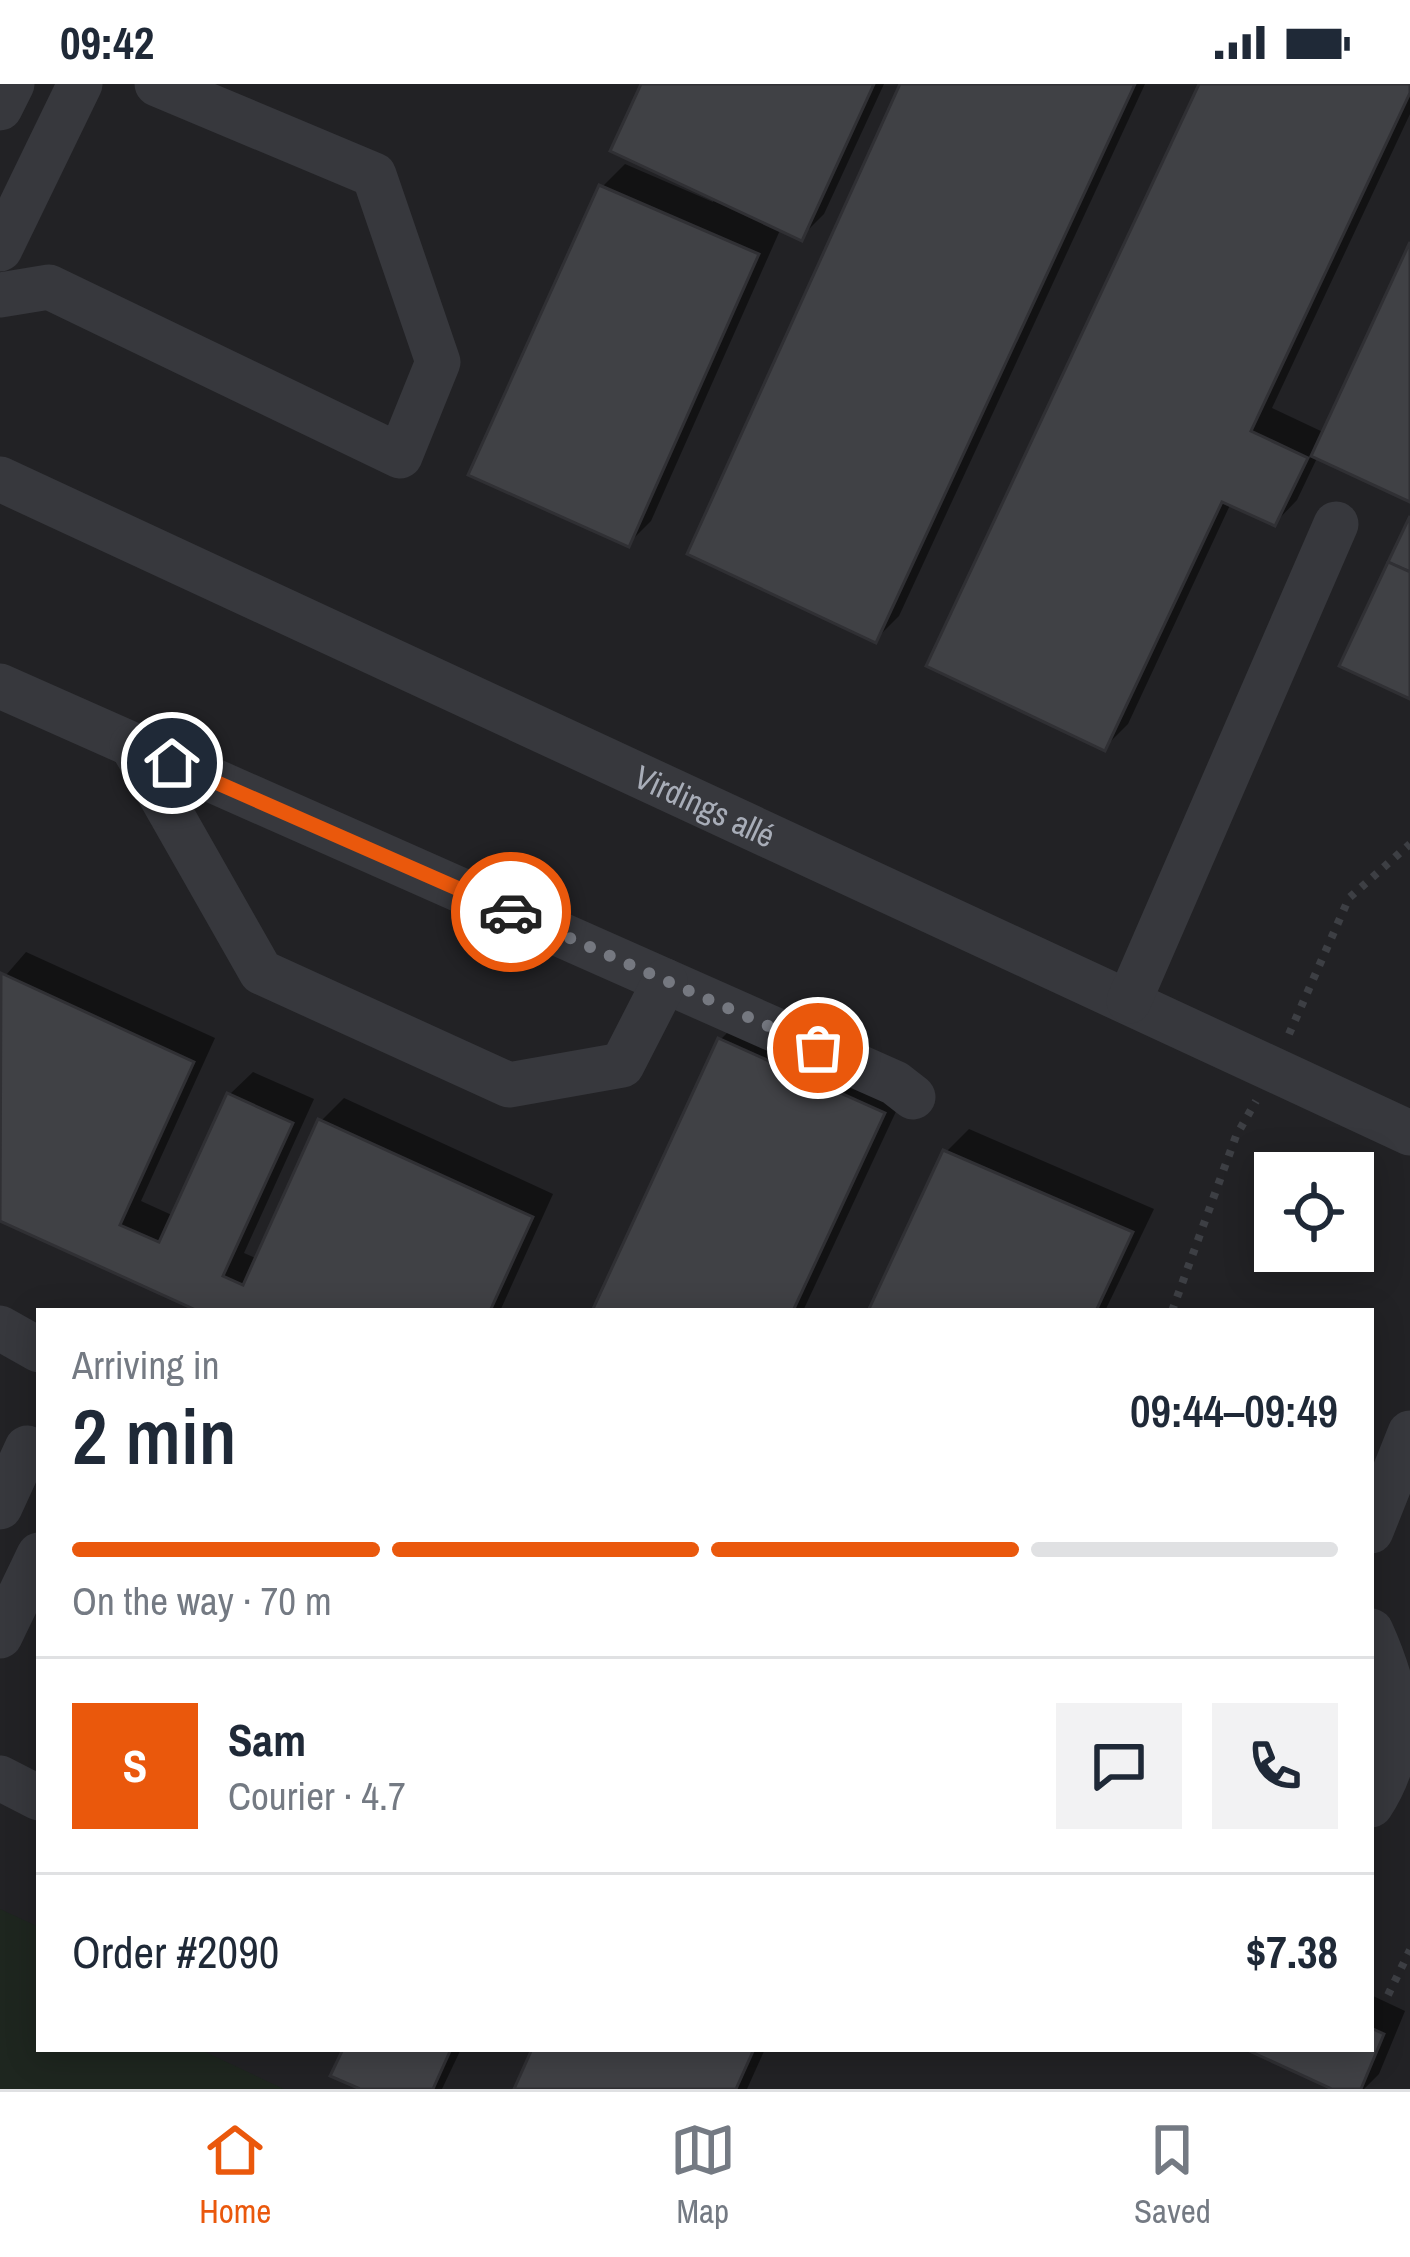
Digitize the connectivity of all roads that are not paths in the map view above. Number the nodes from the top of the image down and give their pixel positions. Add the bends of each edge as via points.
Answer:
1 (12, 84) edge
2 (80, 84) edge
3 (157, 84) edge
4 (0, 108) edge
5 (0, 249) edge
6 (0, 295) edge
7 (0, 479) edge
8 (1336, 524) dead end
9 (0, 686) edge
10 (132, 745) junction
11 (665, 981) junction
12 (1129, 1001) junction
13 (913, 1097) dead end
14 (1410, 1133) edge
15 (0, 1328) edge
16 (36, 1348) edge
17 (1410, 1433) edge
18 (27, 1448) dead end
19 (0, 1507) edge
20 (1374, 1523) edge
21 (36, 1561) edge
22 (0, 1636) edge
23 (1374, 1637) edge
24 (0, 1778) edge
25 (36, 1796) edge
26 (1374, 1801) edge

1 - 4 lane
2 - 5 lane
3 - 6 lane via 374,175 438,362 400,455 50,286
7 - 12 lane, Virdings allé
8 - 12 lane
9 - 10 lane
10 - 11 lane
10 - 11 lane via 262,972 509,1084 622,1065
11 - 13 lane
12 - 14 lane, Virdings allé
15 - 16 lane
17 - 20 lane
18 - 19 lane
21 - 22 lane
23 - 26 lane via 1393,1678 1397,1734 1390,1777
24 - 25 lane

